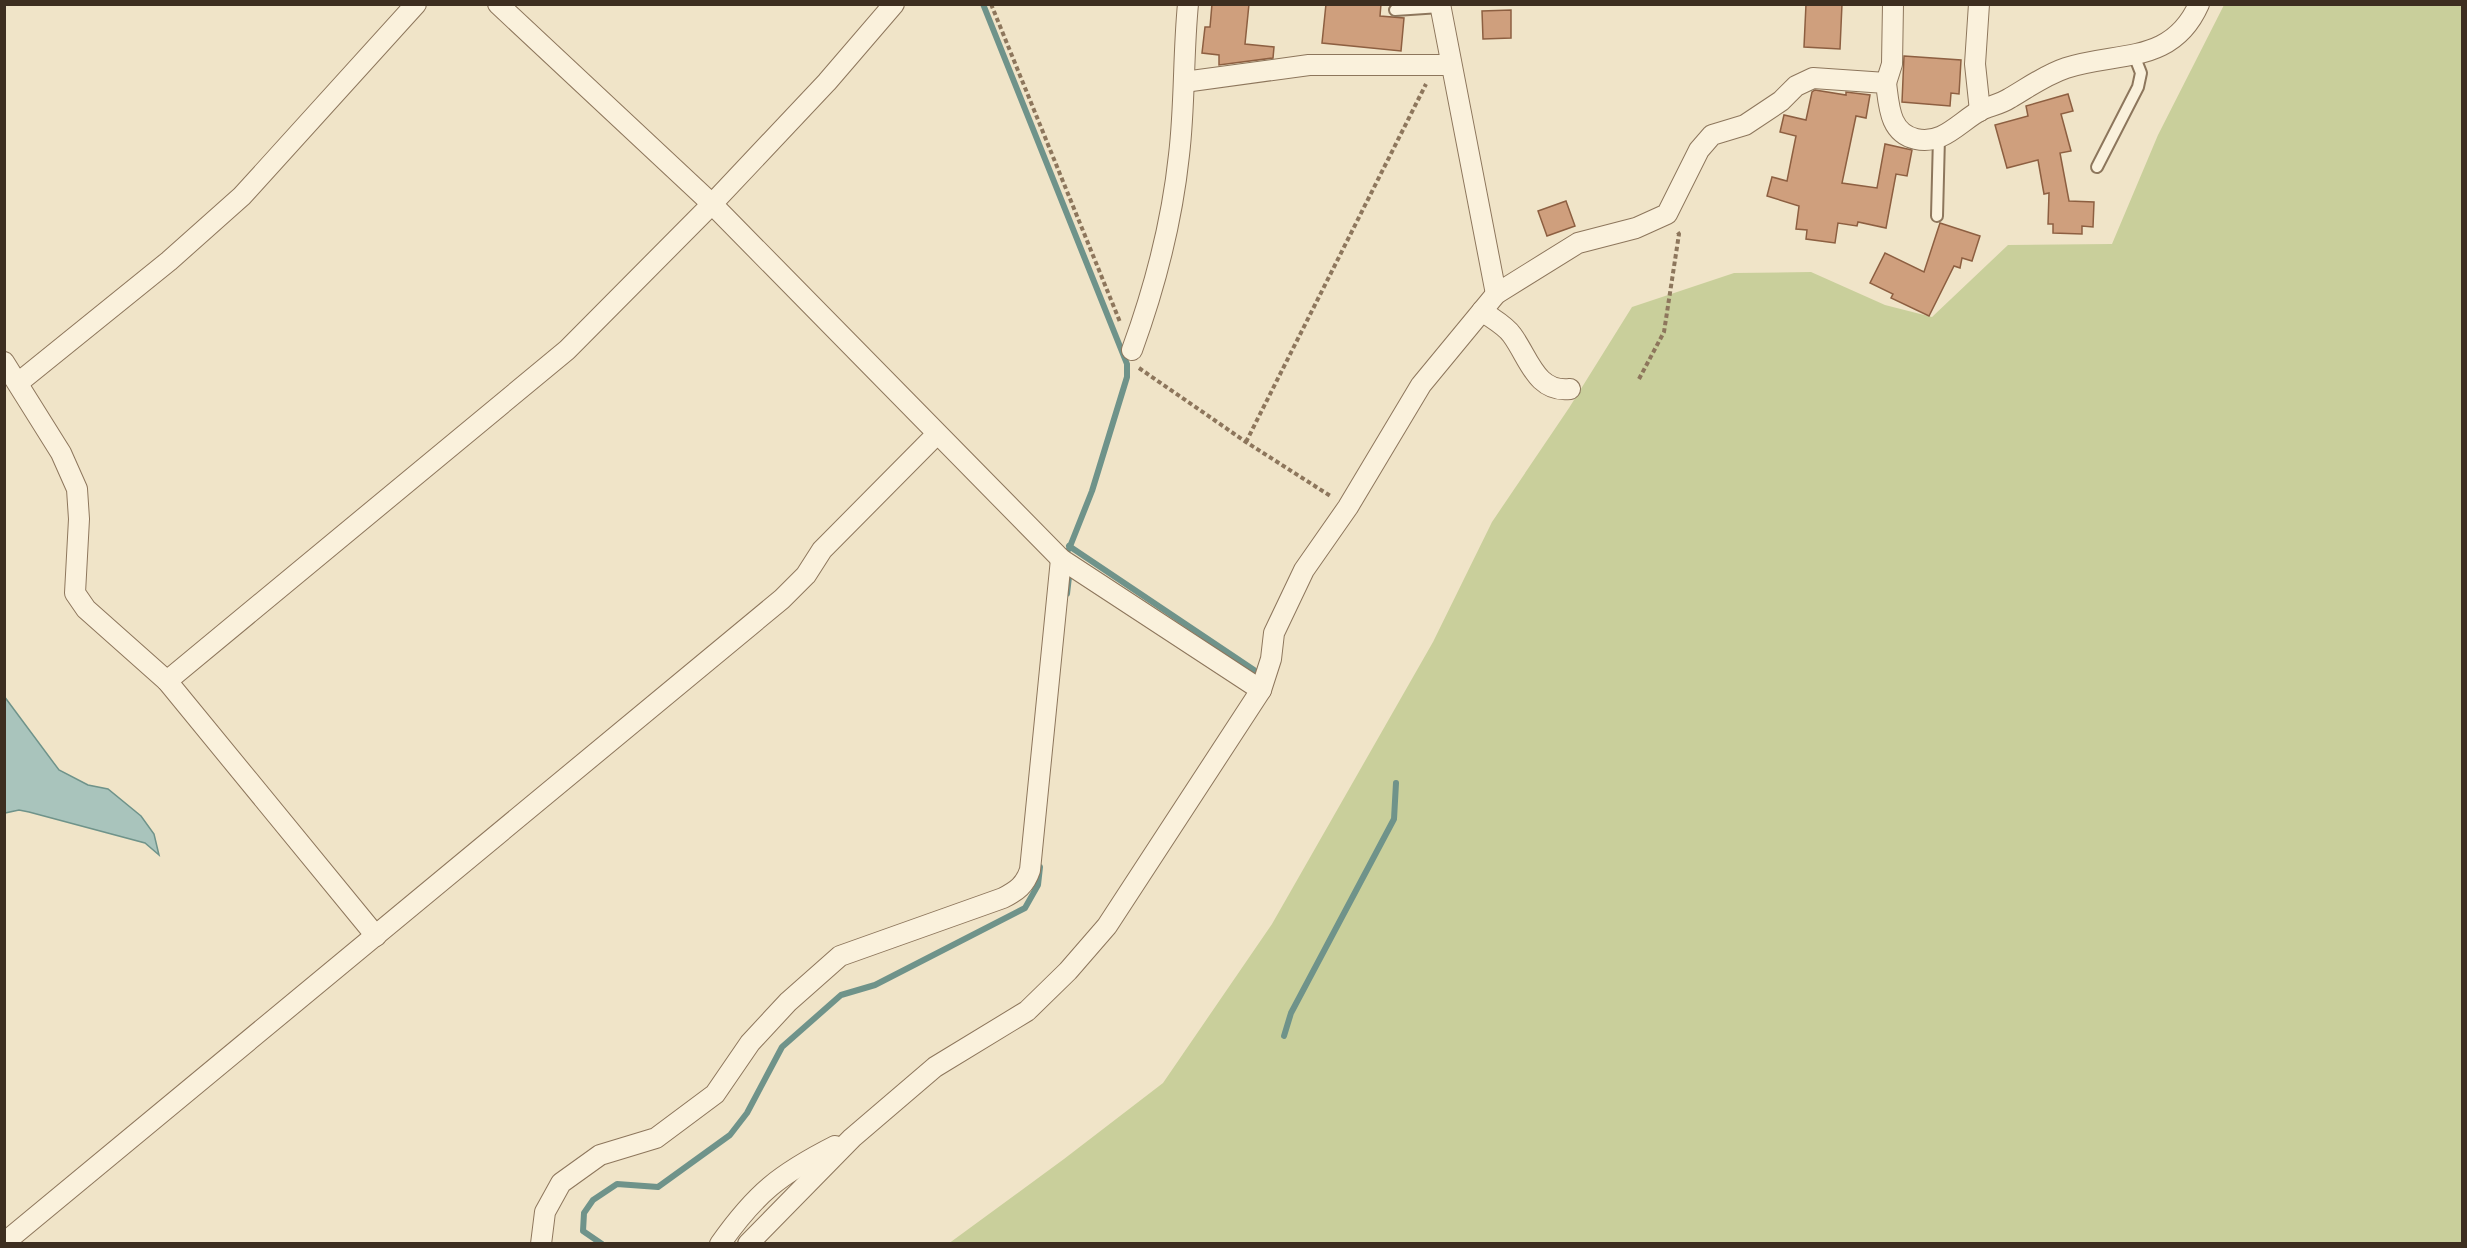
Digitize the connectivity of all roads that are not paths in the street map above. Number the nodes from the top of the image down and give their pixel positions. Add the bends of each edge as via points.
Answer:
1 (416, 4) edge
2 (498, 4) edge
3 (894, 4) edge
4 (1188, 4) edge
5 (1893, 4) edge
6 (1979, 4) edge
7 (2199, 4) edge
8 (1440, 6) edge
9 (1395, 10) dead end
10 (2134, 55) junction
11 (1444, 65) junction
12 (1184, 82) junction
13 (1886, 83) junction
14 (1980, 111) junction
15 (1939, 137) junction
16 (2097, 167) dead end
17 (712, 204) junction
18 (1937, 216) dead end
19 (1496, 294) junction
20 (1482, 311) junction
21 (1132, 350) dead end
22 (4, 362) edge
23 (18, 383) junction
24 (1570, 389) dead end
25 (937, 434) junction
26 (1061, 560) junction
27 (167, 681) junction
28 (1261, 690) junction
29 (376, 936) junction
30 (852, 1138) junction
31 (4, 1243) edge
32 (541, 1244) edge
33 (720, 1244) edge
34 (748, 1244) edge

1 - 23 street via 242,196 169,261
2 - 17 street
3 - 17 street
4 - 12 street
5 - 13 street via 1892,64
6 - 14 street via 1975,64
7 - 10 street via 2192,22 2175,38
8 - 9 lane
8 - 11 street
10 - 14 street via 2067,67
10 - 16 lane via 2141,73 2138,87
11 - 12 street via 1309,65
11 - 19 street
12 - 21 street via 1169,225
13 - 15 street via 1893,123 1918,140
13 - 19 street via 1813,78 1796,86 1745,125 1712,135 1699,150 1666,214 1635,228 1578,243
14 - 15 street
15 - 18 lane
17 - 25 street
17 - 27 street via 567,350
19 - 20 street
20 - 24 street via 1511,333 1548,386 1557,391
20 - 28 street via 1421,385 1348,507 1304,570 1274,633
22 - 23 street
23 - 27 street via 70,469 77,489 75,593 86,609
25 - 26 street
25 - 29 street via 822,550 806,575 782,599
26 - 28 street
26 - 32 street via 1026,882 1003,898 840,956 788,1002 750,1043 715,1094 656,1138 600,1155 561,1183 545,1212
27 - 29 street
28 - 30 street via 1107,926 1068,971 1027,1011 934,1067
29 - 31 street
30 - 33 street via 766,1187
30 - 34 street

